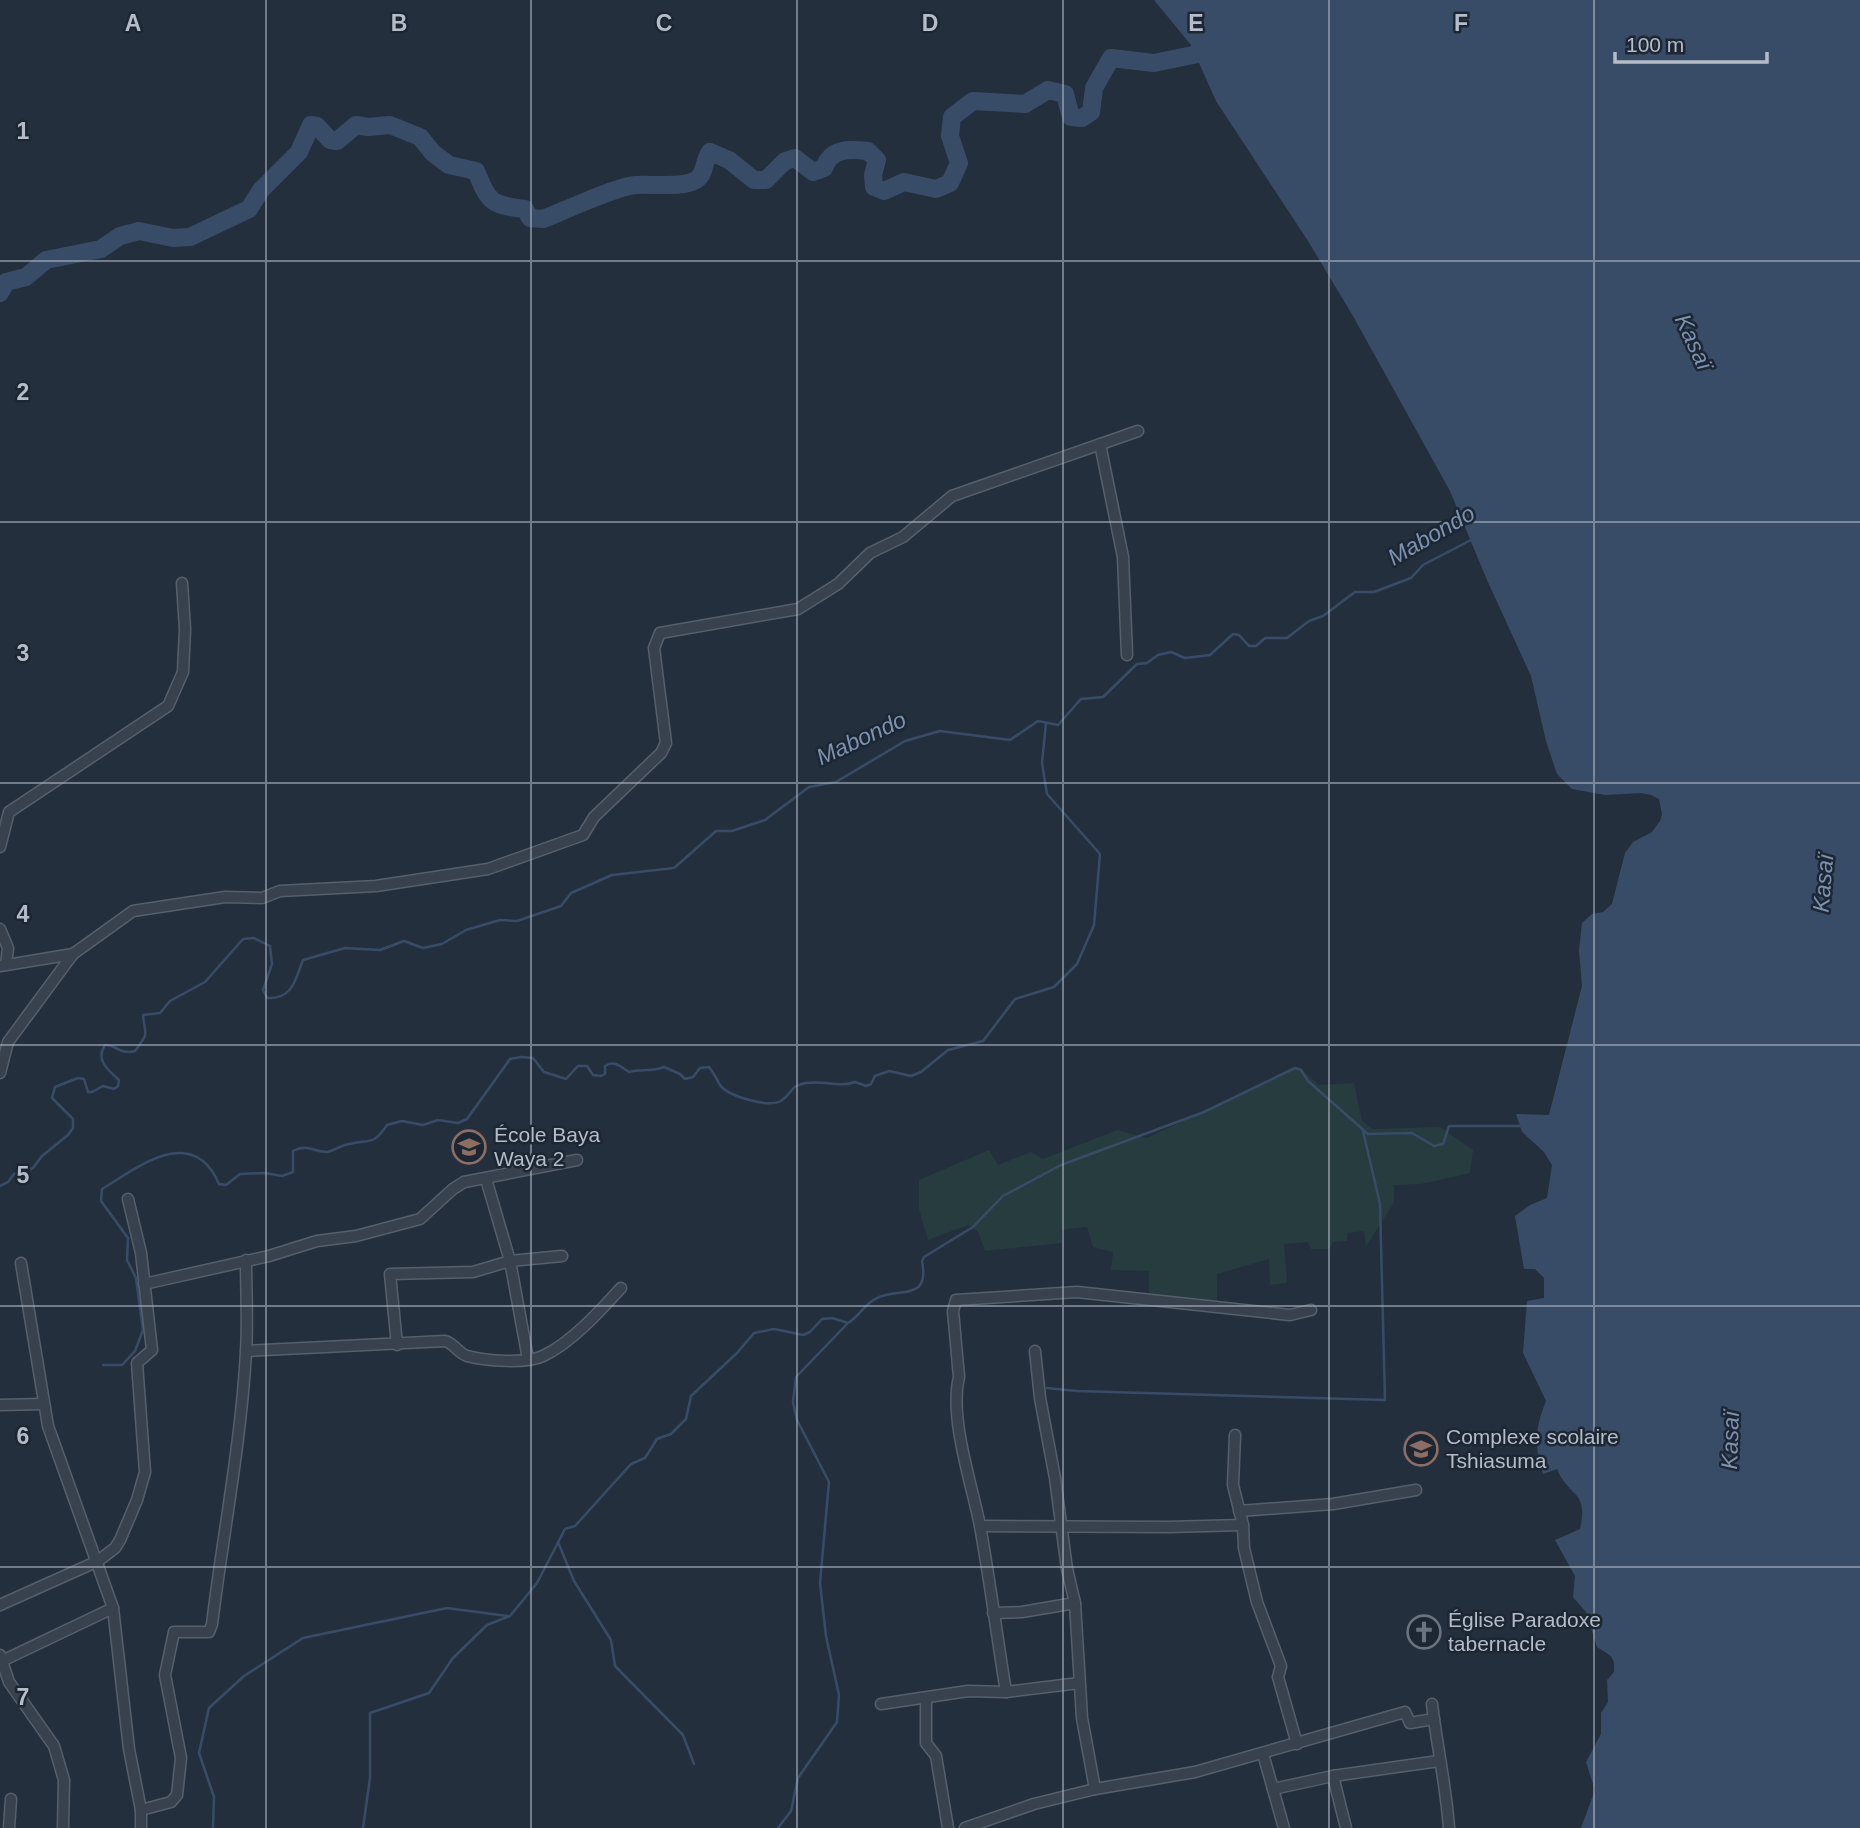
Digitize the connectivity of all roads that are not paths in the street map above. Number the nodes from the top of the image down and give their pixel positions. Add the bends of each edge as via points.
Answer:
1 (1138, 431) dead end
2 (1100, 444) junction
3 (182, 583) dead end
4 (1127, 654) dead end
5 (0, 847) edge
6 (0, 929) edge
7 (73, 954) junction
8 (3, 965) edge
9 (0, 1073) edge
10 (577, 1160) dead end
11 (486, 1179) junction
12 (128, 1199) dead end
13 (562, 1256) dead end
14 (246, 1260) junction
15 (510, 1261) junction
16 (20, 1263) dead end
17 (144, 1283) junction
18 (621, 1288) dead end
19 (1311, 1310) dead end
20 (397, 1345) junction
21 (246, 1351) junction
22 (1035, 1351) dead end
23 (528, 1359) junction
24 (43, 1404) junction
25 (0, 1405) edge
26 (1235, 1435) dead end
27 (1416, 1490) dead end
28 (1239, 1511) junction
29 (1062, 1525) junction
30 (1243, 1525) junction
31 (980, 1526) junction
32 (98, 1561) junction
33 (1075, 1603) junction
34 (0, 1605) edge
35 (113, 1608) junction
36 (993, 1613) junction
37 (1, 1658) edge
38 (1079, 1683) junction
39 (1006, 1692) junction
40 (926, 1698) junction
41 (881, 1704) dead end
42 (1432, 1704) dead end
43 (1434, 1719) junction
44 (1297, 1744) junction
45 (1264, 1754) junction
46 (1439, 1760) junction
47 (1333, 1776) junction
48 (1095, 1789) junction
49 (1273, 1789) junction
50 (11, 1799) dead end
51 (141, 1810) junction
52 (9, 1828) edge
53 (63, 1828) edge
54 (141, 1828) edge
55 (948, 1828) edge
56 (965, 1828) edge
57 (1284, 1828) edge
58 (1346, 1828) edge
59 (1449, 1828) edge

1 - 2 street
2 - 4 street via 1123,557
2 - 7 street via 951,496 903,537 870,553 838,584 798,609 660,633 654,648 666,743 594,817 583,835 488,869 376,886 280,891 262,898 225,897 134,911
3 - 5 street via 183,672 168,706 9,812
6 - 8 street via 8,948
7 - 8 street
7 - 9 street via 8,1042
10 - 11 street
11 - 14 street via 464,1182 420,1219
11 - 15 street
12 - 17 street
13 - 15 street
14 - 17 street
14 - 21 street
15 - 20 street via 473,1272 390,1274
15 - 23 street
16 - 24 street
17 - 32 street via 152,1350 137,1363 145,1472 120,1540
18 - 23 street via 583,1328 543,1356
19 - 31 street via 1290,1315 1077,1292 956,1300 961,1445
20 - 21 street
20 - 23 street via 445,1341 467,1356
21 - 51 street via 212,1624 209,1632 174,1632 165,1675 181,1758 177,1795 171,1802
22 - 29 street
24 - 25 street
24 - 32 street
26 - 28 street via 1233,1485
27 - 28 street via 1333,1504
28 - 30 street
29 - 30 street
29 - 31 street
29 - 33 street
30 - 44 street via 1248,1565 1281,1666 1279,1678
31 - 36 street
32 - 34 street
32 - 35 street
33 - 36 street
33 - 38 street
35 - 37 street
35 - 51 street via 129,1749
36 - 39 street
37 - 53 street via 9,1682 54,1746 64,1780
38 - 39 street
38 - 48 street
39 - 40 street via 968,1691
40 - 41 street
40 - 55 street via 926,1743 936,1756
42 - 43 street
43 - 44 street via 1409,1723 1405,1712
43 - 46 street
44 - 45 street
45 - 48 street via 1195,1772
45 - 49 street
46 - 47 street
46 - 59 street
47 - 49 street
47 - 58 street
48 - 56 street
49 - 57 street
50 - 52 street
51 - 54 street

